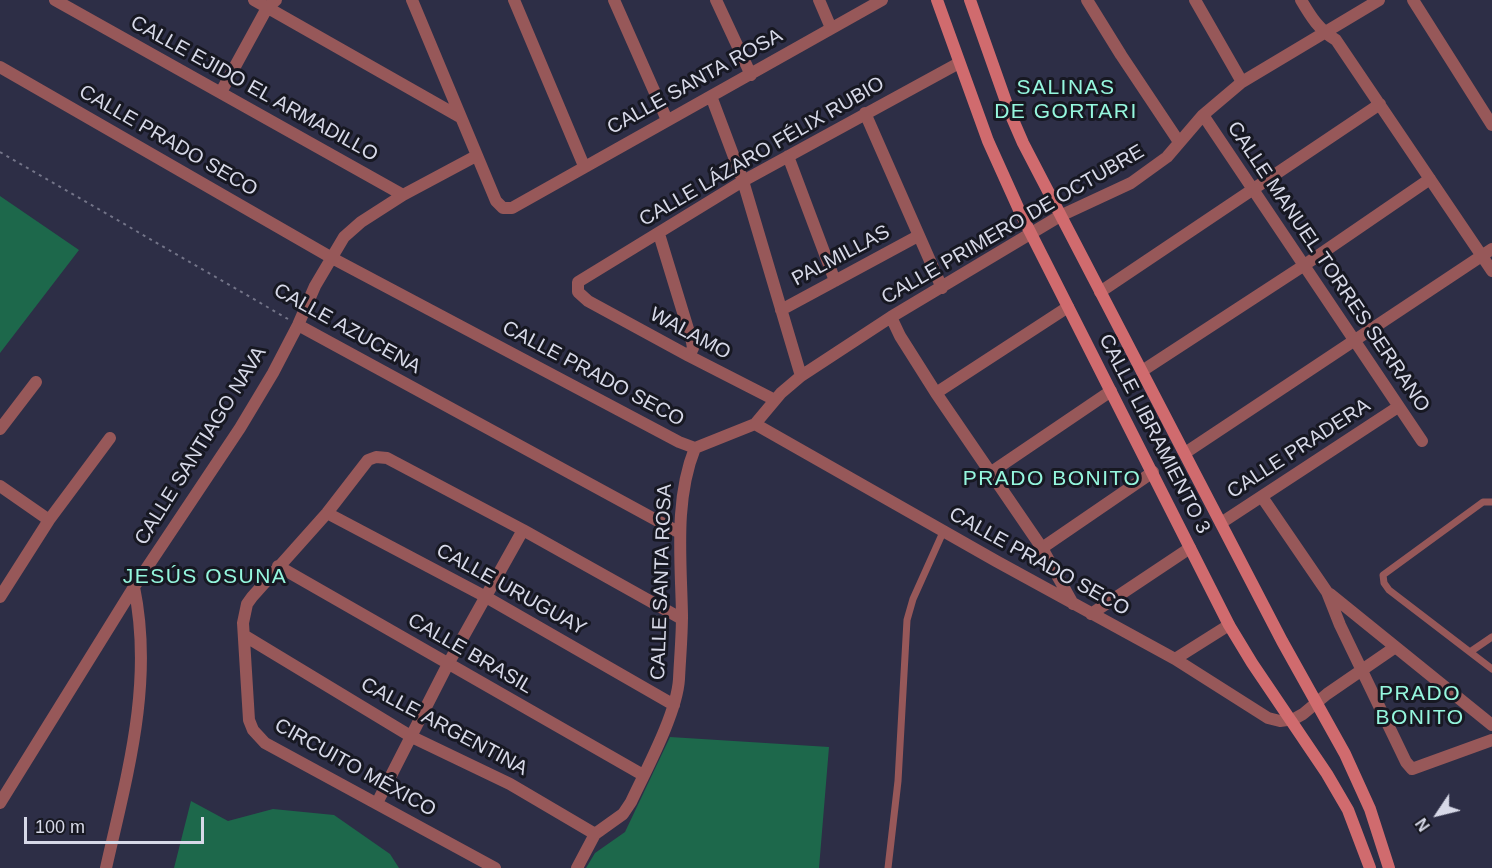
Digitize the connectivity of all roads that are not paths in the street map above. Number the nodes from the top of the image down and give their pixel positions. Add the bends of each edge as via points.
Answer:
1 (55, 0) edge
2 (254, 0) edge
3 (412, 0) edge
4 (514, 0) edge
5 (614, 0) edge
6 (716, 0) edge
7 (819, 0) edge
8 (882, 0) edge
9 (937, 0) edge
10 (970, 0) edge
11 (1087, 0) edge
12 (1195, 0) edge
13 (1301, 0) edge
14 (1380, 0) edge
15 (1413, 0) edge
16 (272, 4) edge
17 (831, 28) junction
18 (1324, 33) junction
19 (959, 63) junction
20 (0, 68) edge
21 (751, 75) junction
22 (1242, 82) junction
23 (221, 92) junction
24 (711, 96) junction
25 (1380, 104) junction
26 (865, 113) junction
27 (1203, 115) junction
28 (460, 117) junction
29 (667, 120) junction
30 (1492, 125) edge
31 (1179, 142) junction
32 (476, 156) junction
33 (788, 156) junction
34 (584, 166) junction
35 (1430, 179) junction
36 (743, 181) junction
37 (1252, 189) junction
38 (403, 195) junction
39 (1060, 216) junction
40 (659, 234) junction
41 (1031, 235) junction
42 (918, 236) junction
43 (1487, 253) edge
44 (332, 258) junction
45 (1303, 266) junction
46 (1492, 271) edge
47 (834, 281) junction
48 (942, 288) junction
49 (1100, 292) junction
50 (588, 301) joint
51 (1068, 307) junction
52 (781, 310) junction
53 (891, 317) junction
54 (298, 325) junction
55 (1353, 340) junction
56 (689, 356) junction
57 (1142, 371) junction
58 (801, 376) junction
59 (36, 382) dead end
60 (1111, 391) junction
61 (936, 393) junction
62 (775, 400) junction
63 (1398, 407) junction
64 (755, 424) junction
65 (0, 429) edge
66 (110, 438) dead end
67 (1422, 441) dead end
68 (695, 448) junction
69 (1185, 453) junction
70 (1153, 472) junction
71 (990, 473) junction
72 (0, 486) edge
73 (1262, 497) junction
74 (1492, 502) edge
75 (327, 513) junction
76 (48, 520) junction
77 (1221, 524) junction
78 (523, 530) junction
79 (944, 531) junction
80 (680, 533) junction
81 (1042, 548) junction
82 (1190, 548) junction
83 (278, 566) junction
84 (134, 587) junction
85 (1327, 592) junction
86 (0, 597) edge
87 (486, 597) junction
88 (1073, 604) junction
89 (1091, 614) junction
90 (682, 619) junction
91 (1229, 625) junction
92 (245, 636) junction
93 (1492, 637) edge
94 (1394, 648) junction
95 (1470, 652) junction
96 (1175, 659) junction
97 (448, 664) junction
98 (1362, 669) junction
99 (1492, 669) edge
100 (674, 705) junction
101 (1492, 725) edge
102 (412, 737) junction
103 (1492, 740) edge
104 (643, 776) junction
105 (0, 803) edge
106 (377, 803) junction
107 (595, 834) junction
108 (106, 868) edge
109 (495, 868) edge
110 (577, 868) edge
111 (888, 868) edge
112 (1370, 868) edge
113 (1389, 868) edge

1 - 23 street, CALLE EJIDO EL ARMADILLO
2 - 16 street
3 - 28 street
4 - 34 street
5 - 29 street
6 - 21 street
7 - 17 street
8 - 17 street, CALLE SANTA ROSA
9 - 19 street, CALLE LIBRAMIENTO 3
10 - 39 street, CALLE LIBRAMIENTO 3 via 1014,123
11 - 31 street
12 - 22 street
13 - 18 street
14 - 18 street, CALLE PRIMERO DE OCTUBRE
15 - 30 street
16 - 23 street
16 - 28 street
17 - 21 street, CALLE SANTA ROSA
18 - 22 street, CALLE PRIMERO DE OCTUBRE
18 - 25 street via 1336,40
19 - 26 street, CALLE LÁZARO FÉLIX RUBIO
19 - 41 street, CALLE LIBRAMIENTO 3 via 988,141
20 - 44 street, CALLE PRADO SECO
21 - 24 street, CALLE SANTA ROSA
22 - 27 street, CALLE PRIMERO DE OCTUBRE
23 - 38 street, CALLE EJIDO EL ARMADILLO
24 - 29 street, CALLE SANTA ROSA
24 - 36 street
25 - 35 street
25 - 37 street
26 - 33 street, CALLE LÁZARO FÉLIX RUBIO
26 - 42 street
27 - 31 street, CALLE PRIMERO DE OCTUBRE
27 - 37 street, CALLE MANUEL TORRES SERRANO
28 - 32 street
29 - 34 street, CALLE SANTA ROSA
31 - 39 street, CALLE PRIMERO DE OCTUBRE via 1167,157 1131,183
32 - 34 street, CALLE SANTA ROSA via 503,208 512,208
32 - 38 street, CALLE SANTIAGO NAVA
33 - 36 street, CALLE LÁZARO FÉLIX RUBIO
33 - 47 street
35 - 43 street
35 - 45 street
36 - 40 street, CALLE LÁZARO FÉLIX RUBIO
36 - 52 street
37 - 45 street, CALLE MANUEL TORRES SERRANO
37 - 49 street
38 - 44 street, CALLE SANTIAGO NAVA via 344,237
39 - 41 street, CALLE PRIMERO DE OCTUBRE
39 - 49 street, CALLE LIBRAMIENTO 3
40 - 50 street, CALLE LÁZARO FÉLIX RUBIO via 578,282 578,292
40 - 56 street via 692,342
41 - 48 street, CALLE PRIMERO DE OCTUBRE
41 - 51 street, CALLE LIBRAMIENTO 3
42 - 47 street, PALMILLAS
42 - 48 street
43 - 46 street
43 - 55 street
44 - 54 street, CALLE SANTIAGO NAVA
44 - 68 street, CALLE PRADO SECO
45 - 55 street, CALLE MANUEL TORRES SERRANO
45 - 57 street
47 - 52 street, PALMILLAS
48 - 53 street, CALLE PRIMERO DE OCTUBRE
49 - 57 street, CALLE LIBRAMIENTO 3
50 - 56 street, WALAMO
51 - 60 street, CALLE LIBRAMIENTO 3
51 - 61 street
52 - 58 street
53 - 58 street, CALLE PRIMERO DE OCTUBRE
53 - 61 street
54 - 80 street, CALLE AZUCENA
54 - 84 street, CALLE SANTIAGO NAVA via 240,428
55 - 63 street, CALLE MANUEL TORRES SERRANO
55 - 69 street
56 - 62 street, WALAMO
57 - 69 street, CALLE LIBRAMIENTO 3
58 - 62 street, CALLE PRIMERO DE OCTUBRE
59 - 65 street
60 - 70 street, CALLE LIBRAMIENTO 3
60 - 71 street
61 - 71 street
62 - 64 street, CALLE PRIMERO DE OCTUBRE
63 - 67 street, CALLE MANUEL TORRES SERRANO
63 - 73 street, CALLE PRADERA
64 - 68 street, CALLE PRADO SECO
64 - 79 street, CALLE PRADO SECO
66 - 76 street
68 - 80 street, CALLE SANTA ROSA via 687,468
69 - 77 street, CALLE LIBRAMIENTO 3
70 - 81 street
70 - 82 street, CALLE LIBRAMIENTO 3
71 - 81 street
72 - 76 street
73 - 77 street, CALLE PRADERA
73 - 85 street
74 - 95 lane via 1483,502 1383,575 1389,590
75 - 78 street, CIRCUITO MÉXICO via 368,460 376,456 387,458
75 - 83 street, CIRCUITO MÉXICO
75 - 87 street, CALLE URUGUAY
76 - 86 street
77 - 113 street, CALLE LIBRAMIENTO 3 via 1345,754 1370,809
78 - 87 street
78 - 90 street
79 - 88 street, CALLE PRADO SECO
79 - 111 lane via 907,620 898,781
80 - 90 street, CALLE SANTA ROSA
81 - 88 street
82 - 89 street
82 - 91 street, CALLE LIBRAMIENTO 3
83 - 92 street, CIRCUITO MÉXICO via 247,604
83 - 97 street, CALLE BRASIL
84 - 105 street, CALLE SANTIAGO NAVA
84 - 108 street via 142,633 141,695
85 - 94 street
85 - 98 street
87 - 97 street
87 - 100 street, CALLE URUGUAY
88 - 89 street, CALLE PRADO SECO
89 - 96 street, CALLE PRADO SECO
90 - 100 street, CALLE SANTA ROSA
91 - 96 street
91 - 112 street, CALLE LIBRAMIENTO 3 via 1348,810
92 - 102 street, CALLE ARGENTINA
92 - 106 street, CIRCUITO MÉXICO via 249,720 257,736
93 - 95 lane
94 - 98 street, CALLE PRADO SECO
94 - 101 street
95 - 99 lane
96 - 98 street, CALLE PRADO SECO via 1268,718 1280,721 1303,714
97 - 102 street
97 - 104 street, CALLE BRASIL
98 - 103 street via 1412,769
100 - 104 street, CALLE SANTA ROSA
102 - 106 street
102 - 107 street, CALLE ARGENTINA via 510,784
104 - 107 street, CALLE SANTA ROSA via 623,814
106 - 109 street, CIRCUITO MÉXICO
107 - 110 street, CALLE SANTA ROSA

